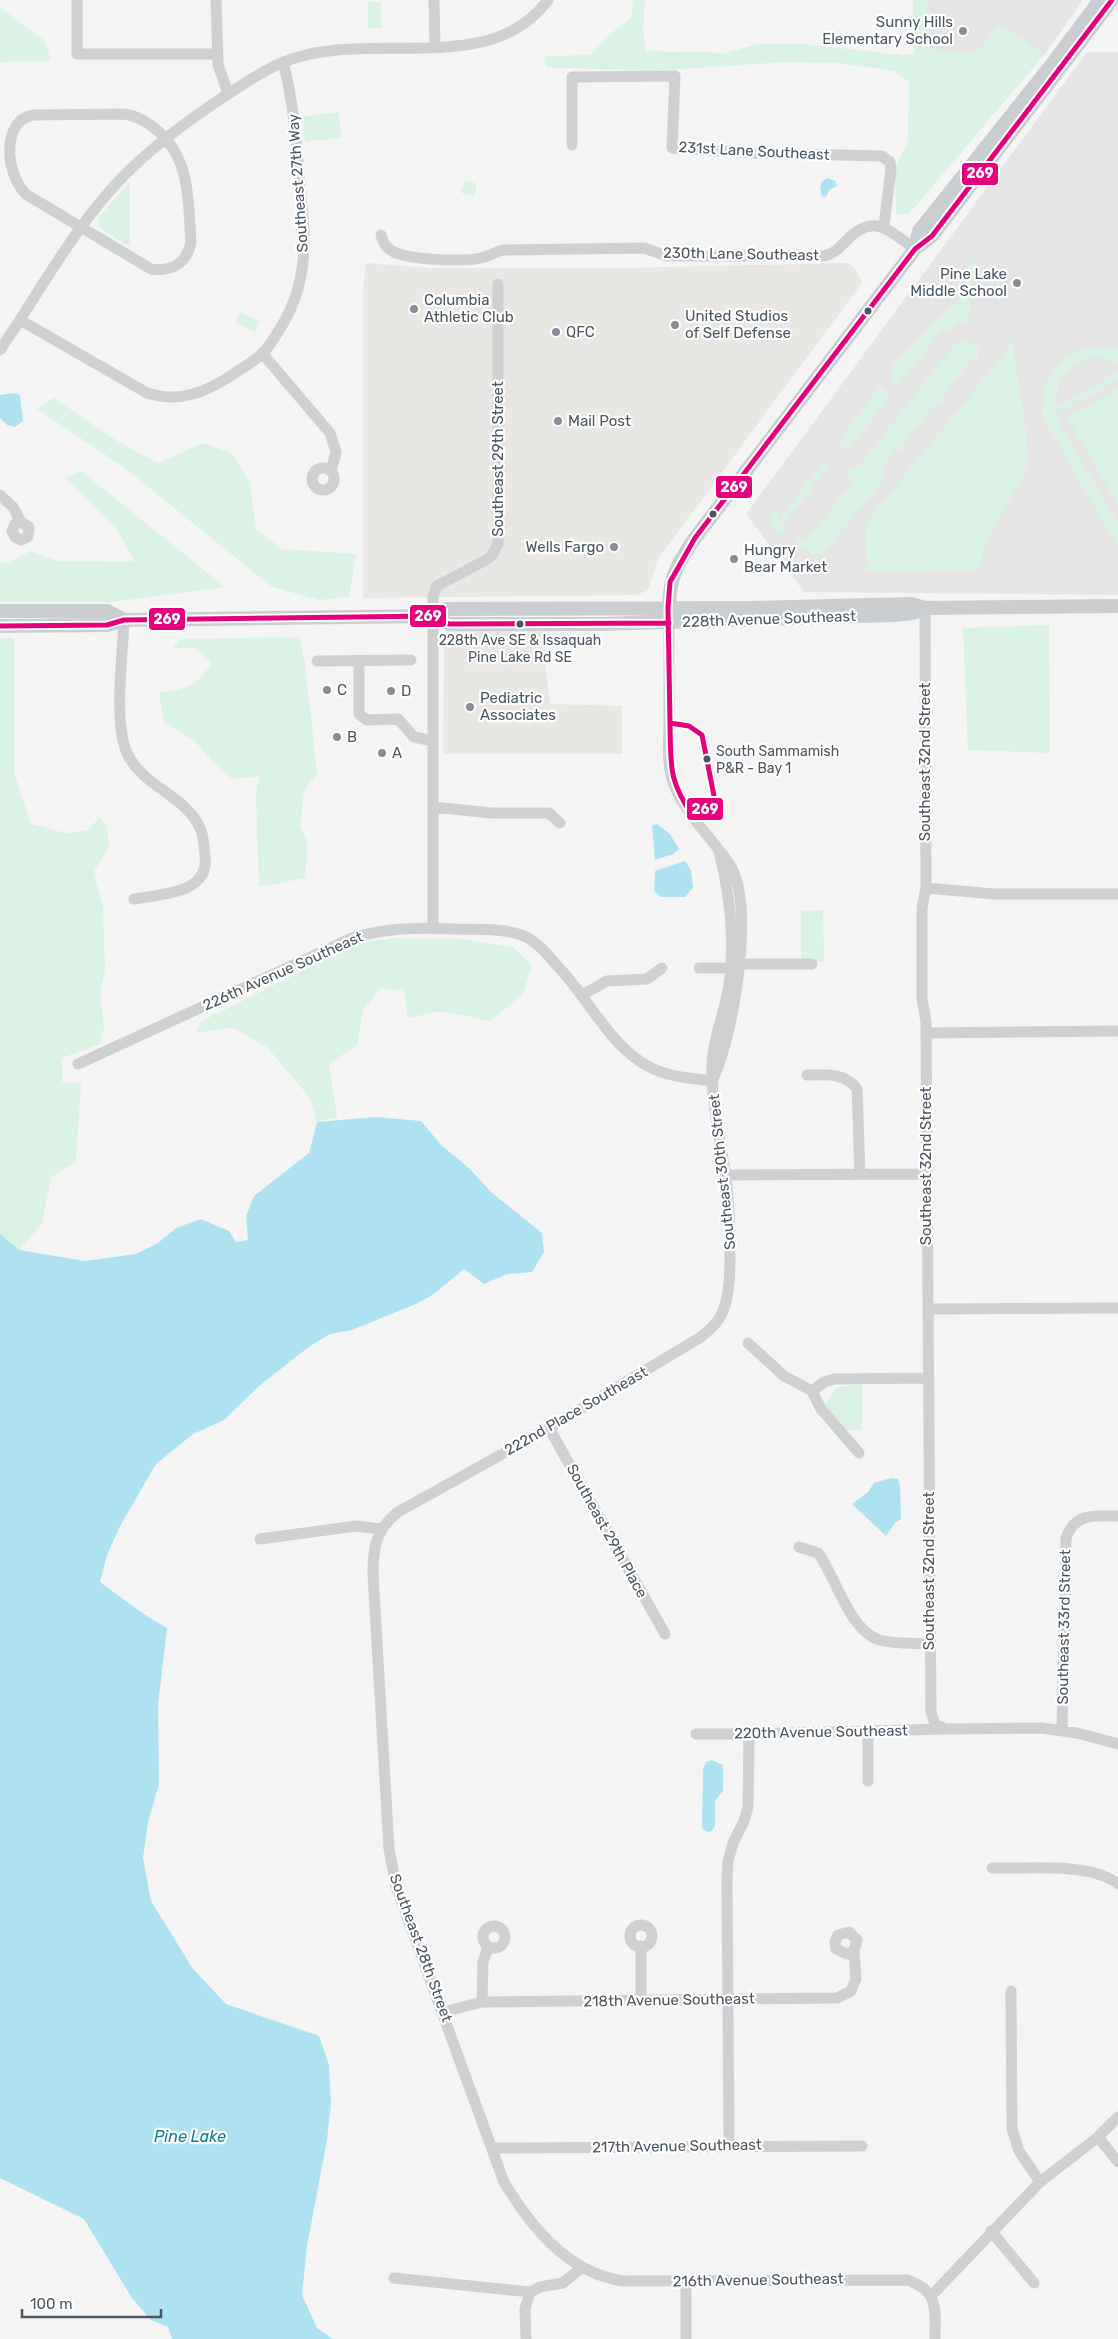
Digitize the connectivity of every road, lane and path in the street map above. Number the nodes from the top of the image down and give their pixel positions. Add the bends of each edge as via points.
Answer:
1 (77, 0) edge
2 (216, 0) edge
3 (434, 0) edge
4 (548, 0) edge
5 (1100, 0) edge
6 (1112, 0) edge
7 (434, 47) junction
8 (216, 54) junction
9 (283, 62) junction
10 (228, 94) junction
11 (165, 137) junction
12 (572, 145) dead end
13 (884, 226) junction
14 (81, 227) junction
15 (381, 235) dead end
16 (915, 250) junction
17 (498, 284) dead end
18 (20, 320) junction
19 (0, 350) edge
20 (262, 354) junction
21 (331, 470) dead end
22 (0, 495) edge
23 (21, 522) dead end
24 (1118, 606) edge
25 (668, 608) junction
26 (925, 608) junction
27 (0, 611) edge
28 (16, 611) junction
29 (433, 616) junction
30 (124, 620) junction
31 (669, 623) junction
32 (0, 626) edge
33 (14, 626) junction
34 (411, 660) dead end
35 (317, 661) dead end
36 (359, 661) junction
37 (433, 741) junction
38 (433, 807) junction
39 (560, 823) dead end
40 (926, 888) junction
41 (1118, 894) edge
42 (134, 898) dead end
43 (433, 929) junction
44 (812, 964) dead end
45 (735, 966) junction
46 (662, 968) dead end
47 (699, 968) dead end
48 (582, 995) junction
49 (1118, 1031) edge
50 (926, 1033) junction
51 (78, 1064) dead end
52 (807, 1075) dead end
53 (713, 1081) junction
54 (860, 1173) junction
55 (926, 1174) junction
56 (725, 1175) junction
57 (730, 1263) joint
58 (1118, 1308) edge
59 (928, 1309) junction
60 (748, 1343) dead end
61 (928, 1378) junction
62 (812, 1391) junction
63 (548, 1428) junction
64 (859, 1453) dead end
65 (1118, 1516) edge
66 (380, 1529) junction
67 (260, 1539) dead end
68 (799, 1547) dead end
69 (665, 1634) dead end
70 (929, 1644) junction
71 (940, 1726) junction
72 (1062, 1730) junction
73 (868, 1732) junction
74 (696, 1734) dead end
75 (748, 1734) junction
76 (1118, 1744) edge
77 (868, 1780) dead end
78 (992, 1868) dead end
79 (1118, 1884) edge
80 (641, 1946) dead end
81 (488, 1947) dead end
82 (854, 1951) dead end
83 (1011, 1991) dead end
84 (727, 1999) junction
85 (641, 2000) junction
86 (482, 2002) junction
87 (444, 2012) junction
88 (1118, 2117) edge
89 (1098, 2137) junction
90 (729, 2145) junction
91 (862, 2146) dead end
92 (492, 2148) junction
93 (1118, 2162) edge
94 (1040, 2182) junction
95 (991, 2231) junction
96 (582, 2268) junction
97 (394, 2278) dead end
98 (686, 2282) junction
99 (1034, 2283) dead end
100 (530, 2292) junction
101 (932, 2295) junction
102 (526, 2339) edge
103 (686, 2339) edge
104 (935, 2339) edge

1 - 8 street via 77,54
2 - 8 street
3 - 7 street
4 - 7 street via 528,21 502,37 483,43
5 - 16 main road via 919,231
6 - 16 main road via 932,236
7 - 9 street via 348,48
8 - 10 street
9 - 10 street
9 - 20 street, Southeast 27th Way via 293,109 305,237 304,259 294,302
10 - 11 street
11 - 14 street via 119,181
11 - 14 street via 181,161 186,182 191,242 189,252 178,265 168,270 151,269
11 - 14 street via 140,118 124,114 33,115 22,118 15,125 10,136 10,160 11,172 20,188
12 - 13 street, 231st Lane Southeast via 572,77 675,76 672,148 763,154 882,156 890,162 891,168
13 - 15 street, 230th Lane Southeast via 860,228 835,252 824,256 667,256 644,248 503,250 483,258 450,259 398,254 386,246
13 - 16 street
14 - 18 street
16 - 25 main road via 690,545 670,582
17 - 29 street, Southeast 29th Street via 498,544 486,560 437,586 433,596
18 - 19 street
18 - 20 street via 147,393 158,396 173,398 200,393
20 - 21 street via 330,433 336,452
22 - 23 street via 13,507
24 - 26 main road, 228th Avenue Southeast
25 - 26 main road, 228th Avenue Southeast via 911,604
25 - 29 main road, 228th Avenue Southeast via 447,609
25 - 31 main road
26 - 31 main road, 228th Avenue Southeast via 894,615
26 - 40 street, Southeast 32nd Street
27 - 28 main road, 228th Avenue Southeast
28 - 30 main road, 228th Avenue Southeast via 107,611
28 - 33 main road
29 - 30 main road, 228th Avenue Southeast
29 - 31 main road, 228th Avenue Southeast via 449,624
29 - 37 street, Southeast 29th Street
30 - 33 main road, 228th Avenue Southeast via 107,625
30 - 42 street via 120,721 127,752 138,769 199,824 206,859 203,876 197,883 187,888
31 - 45 street via 671,774 681,799 730,866 736,880 740,910
32 - 33 main road, 228th Avenue Southeast
34 - 36 street
35 - 36 street
36 - 37 street via 359,714 367,720 398,719 414,737
37 - 38 street, Southeast 29th Street
38 - 39 street via 491,813 548,813
38 - 43 street, Southeast 29th Street
40 - 41 street via 994,894
40 - 50 street, Southeast 32nd Street via 922,908 922,998
43 - 48 street, 226th Avenue Southeast via 506,932 529,938 544,950
43 - 51 street, 226th Avenue Southeast via 374,932 352,938
44 - 45 street
45 - 47 street
45 - 53 street via 735,1006
46 - 48 street via 647,979 607,982
48 - 53 street via 626,1050 647,1065 682,1078
49 - 50 street
50 - 55 street, Southeast 32nd Street
52 - 54 street via 840,1076 847,1078 857,1089
53 - 56 street, Southeast 30th Street
54 - 55 street
54 - 56 street
55 - 59 street, Southeast 32nd Street
56 - 57 street, Southeast 30th Street
57 - 63 street, 222nd Place Southeast via 727,1300 710,1330
58 - 59 street
59 - 61 street, Southeast 32nd Street
60 - 62 street via 784,1376
61 - 62 street via 834,1380 824,1382
61 - 70 street, Southeast 32nd Street
62 - 64 street via 821,1410
63 - 66 street, 222nd Place Southeast via 398,1512
63 - 69 street, Southeast 29th Place
65 - 72 street, Southeast 33rd Street via 1082,1517 1072,1525 1065,1545
66 - 67 street via 356,1526
66 - 87 street, Southeast 28th Street via 374,1550 373,1574 389,1849 396,1886
68 - 70 street via 818,1553 850,1612 870,1635 889,1642
70 - 71 street, Southeast 32nd Street via 931,1712
71 - 72 street, 220th Avenue Southeast
71 - 73 street, 220th Avenue Southeast
72 - 76 street, 220th Avenue Southeast
73 - 75 street, 220th Avenue Southeast
73 - 77 street
74 - 75 street, 220th Avenue Southeast
75 - 84 street via 748,1807 728,1862
78 - 79 street via 1085,1870 1100,1873
80 - 85 street
81 - 86 street via 483,1962
82 - 84 street, 218th Avenue Southeast via 855,1986 845,1996
83 - 94 street via 1012,2129 1019,2151
84 - 85 street, 218th Avenue Southeast
84 - 90 street
85 - 86 street, 218th Avenue Southeast
86 - 87 street, 218th Avenue Southeast
87 - 92 street, Southeast 28th Street
88 - 89 street
89 - 93 street
89 - 94 street
90 - 91 street, 217th Avenue Southeast
90 - 92 street, 217th Avenue Southeast
92 - 96 street, Southeast 28th Street via 504,2182 525,2214 554,2246
94 - 95 street
95 - 99 street
95 - 101 street
96 - 98 street, 216th Avenue Southeast via 602,2277 623,2281
96 - 100 street via 563,2283
97 - 100 street
98 - 101 street, 216th Avenue Southeast via 897,2279 915,2283
98 - 103 street
100 - 102 street via 525,2309
101 - 104 street

